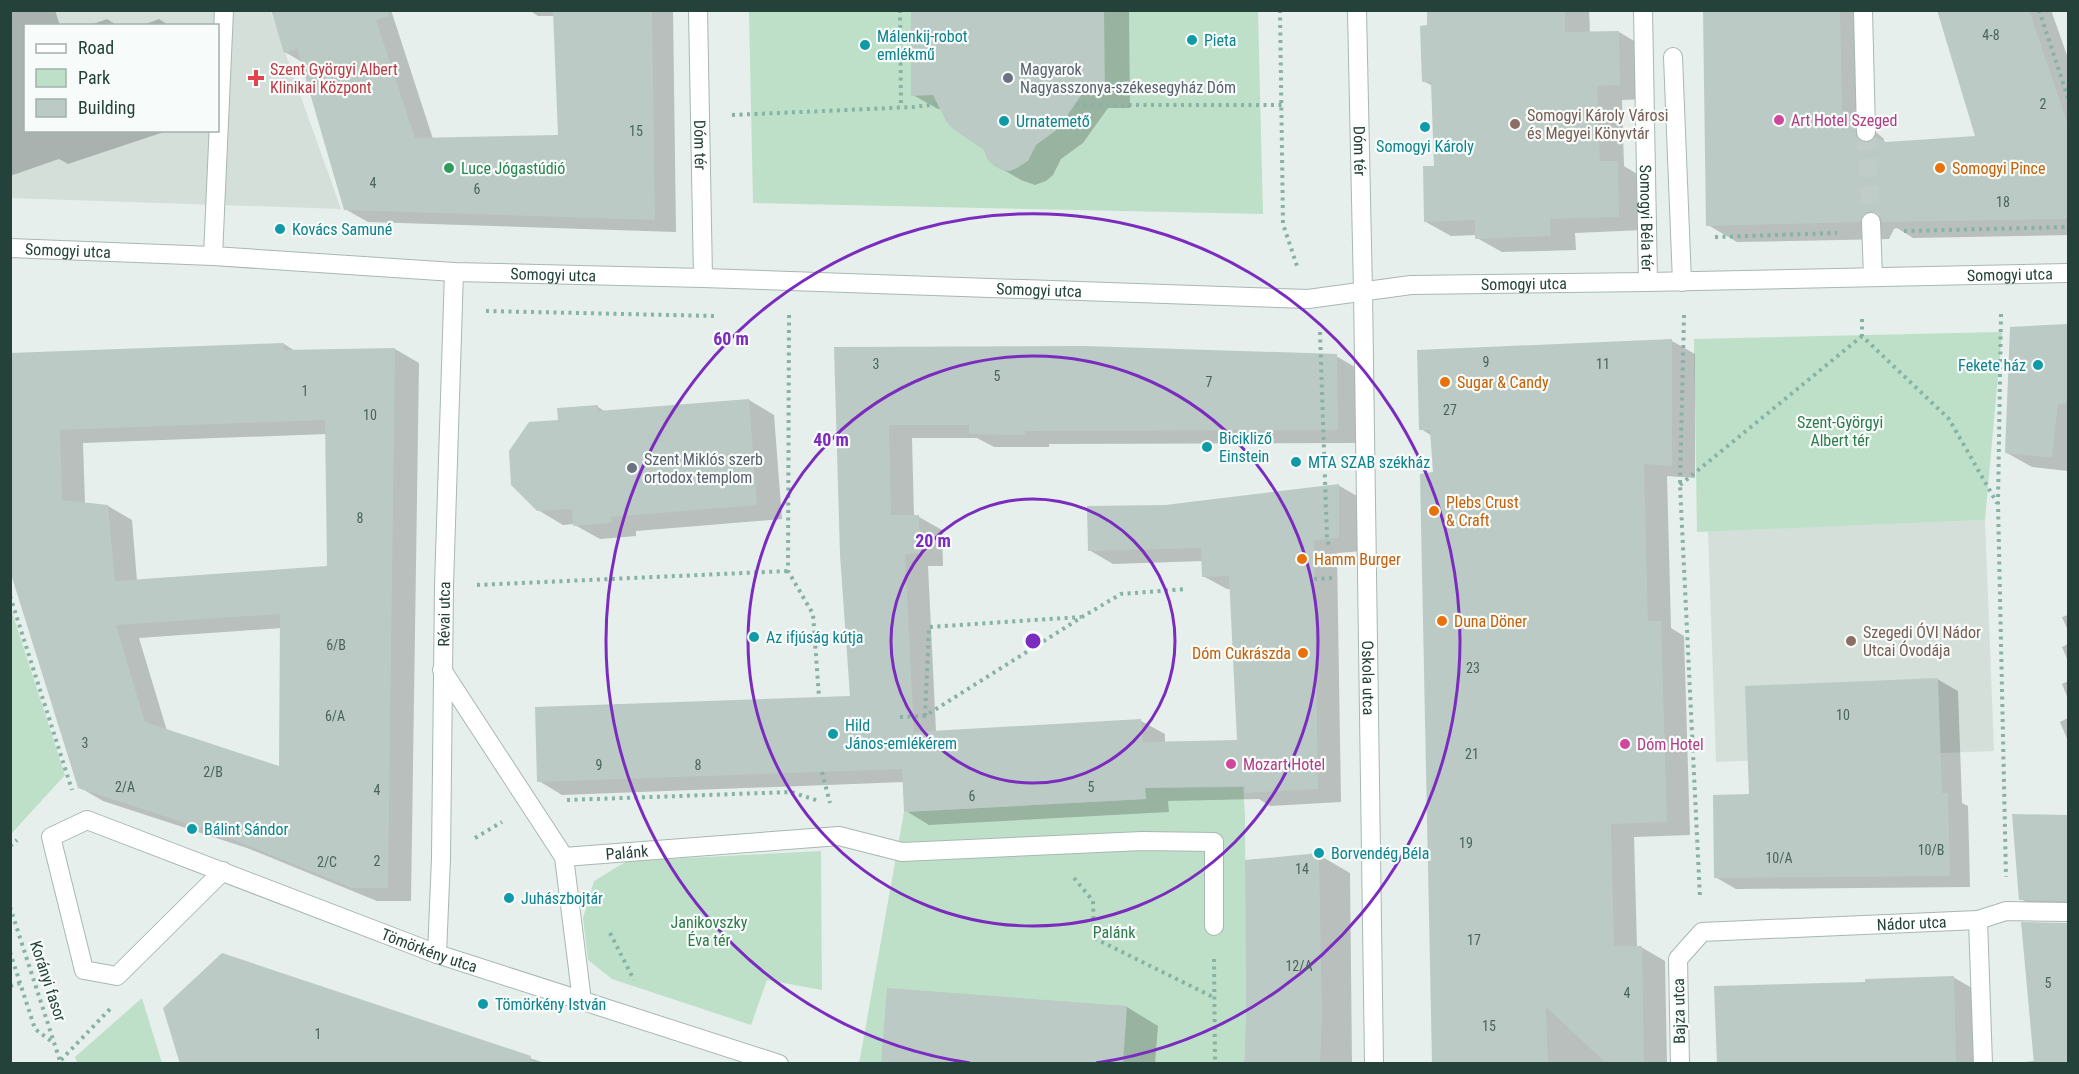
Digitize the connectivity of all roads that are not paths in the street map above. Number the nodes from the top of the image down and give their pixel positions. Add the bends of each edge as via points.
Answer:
1 (224, 10) edge
2 (698, 10) edge
3 (1357, 10) edge
4 (1643, 10) edge
5 (1863, 10) edge
6 (1673, 57) dead end
7 (219, 122) edge
8 (219, 132) edge
9 (1866, 132) tunnel mouth
10 (1871, 222) tunnel mouth
11 (10, 248) edge
12 (213, 256) junction
13 (454, 272) junction
14 (2068, 273) edge
15 (1873, 277) junction
16 (703, 278) junction
17 (1648, 282) junction
18 (1682, 282) junction
19 (1363, 292) junction
20 (442, 670) junction
21 (564, 857) junction
22 (223, 871) junction
23 (2068, 912) edge
24 (1978, 920) junction
25 (1214, 926) dead end
26 (1702, 932) joint
27 (437, 954) junction
28 (582, 1001) junction
29 (779, 1064) edge
30 (1374, 1064) edge
31 (1680, 1064) edge
32 (1983, 1064) edge

1 - 7 street
2 - 16 street, Dóm tér
3 - 19 street, Dóm tér
4 - 17 street, Somogyi Béla tér
5 - 9 street
6 - 18 street
8 - 12 street
10 - 15 street
11 - 12 street, Somogyi utca
12 - 13 street, Somogyi utca
13 - 16 street, Somogyi utca
13 - 20 street, Révai utca
14 - 15 street, Somogyi utca
15 - 18 street, Somogyi utca
16 - 19 street, Somogyi utca via 1308,299
17 - 18 street, Somogyi utca
17 - 19 street, Somogyi utca via 1412,285
19 - 30 street, Oskola utca
20 - 21 street
20 - 27 street, Révai utca
21 - 25 street, Palánk via 839,836 902,852 1142,841 1214,842
21 - 28 street
22 - 22 street, Tömörkény utca via 87,820 51,837 84,970 117,976
22 - 27 street, Tömörkény utca
23 - 24 street, Nádor utca via 2006,910
24 - 26 street, Nádor utca
24 - 32 street
26 - 31 street, Bajza utca via 1678,958
27 - 28 street, Tömörkény utca
28 - 29 street, Tömörkény utca

